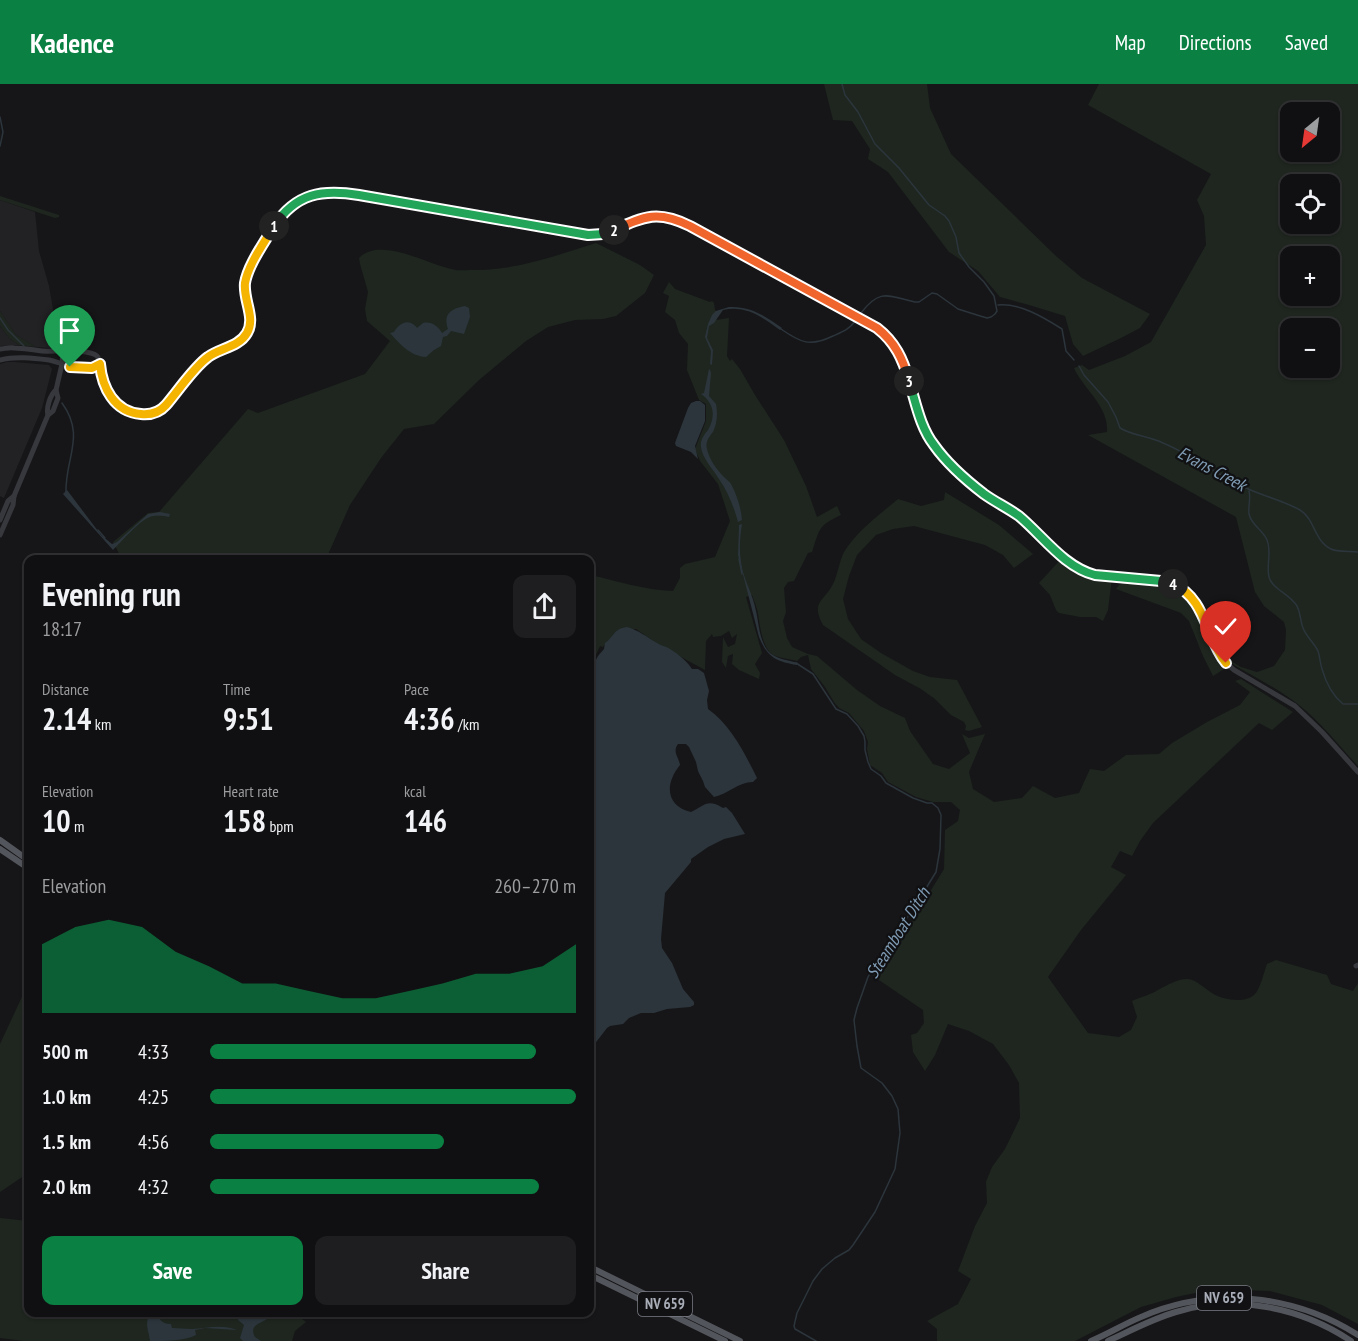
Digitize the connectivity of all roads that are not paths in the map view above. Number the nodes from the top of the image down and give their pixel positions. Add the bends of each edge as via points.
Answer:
1 (0, 350) edge
2 (63, 351) junction
3 (0, 360) edge
4 (62, 364) junction
5 (100, 364) junction
6 (14, 496) junction
7 (0, 520) edge
8 (0, 535) edge
9 (1358, 772) edge
10 (0, 840) edge
11 (0, 849) edge
12 (24, 857) edge
13 (24, 865) edge
14 (594, 1269) edge
15 (594, 1277) edge
16 (1336, 1332) junction
17 (1358, 1335) edge
18 (725, 1341) edge
19 (740, 1341) edge
20 (1091, 1341) edge
21 (1108, 1341) edge
22 (1343, 1341) edge
23 (1351, 1341) edge

1 - 2 street
2 - 4 street
2 - 5 street via 92,353
3 - 4 street via 23,358
4 - 5 street via 87,369
4 - 6 street via 48,415
5 - 9 street via 107,390 120,407 143,414 164,408 207,357 239,342 247,333 250,320 245,288 249,270 281,216 296,202 315,194 350,193 588,235 608,232 646,217 672,218 882,332 901,358 929,438 970,482 1020,517 1080,569 1102,576 1166,582 1184,590 1196,603 1226,663 1295,706
6 - 7 street
6 - 8 street
10 - 12 main road
11 - 13 main road
14 - 19 main road, NV 659
15 - 18 main road, NV 659
16 - 21 main road, NV 659 via 1288,1312 1221,1304 1177,1311
16 - 22 main road
16 - 23 main road, NV 659
17 - 20 main road, NV 659 via 1340,1323 1298,1307 1271,1300 1226,1298 1170,1307

